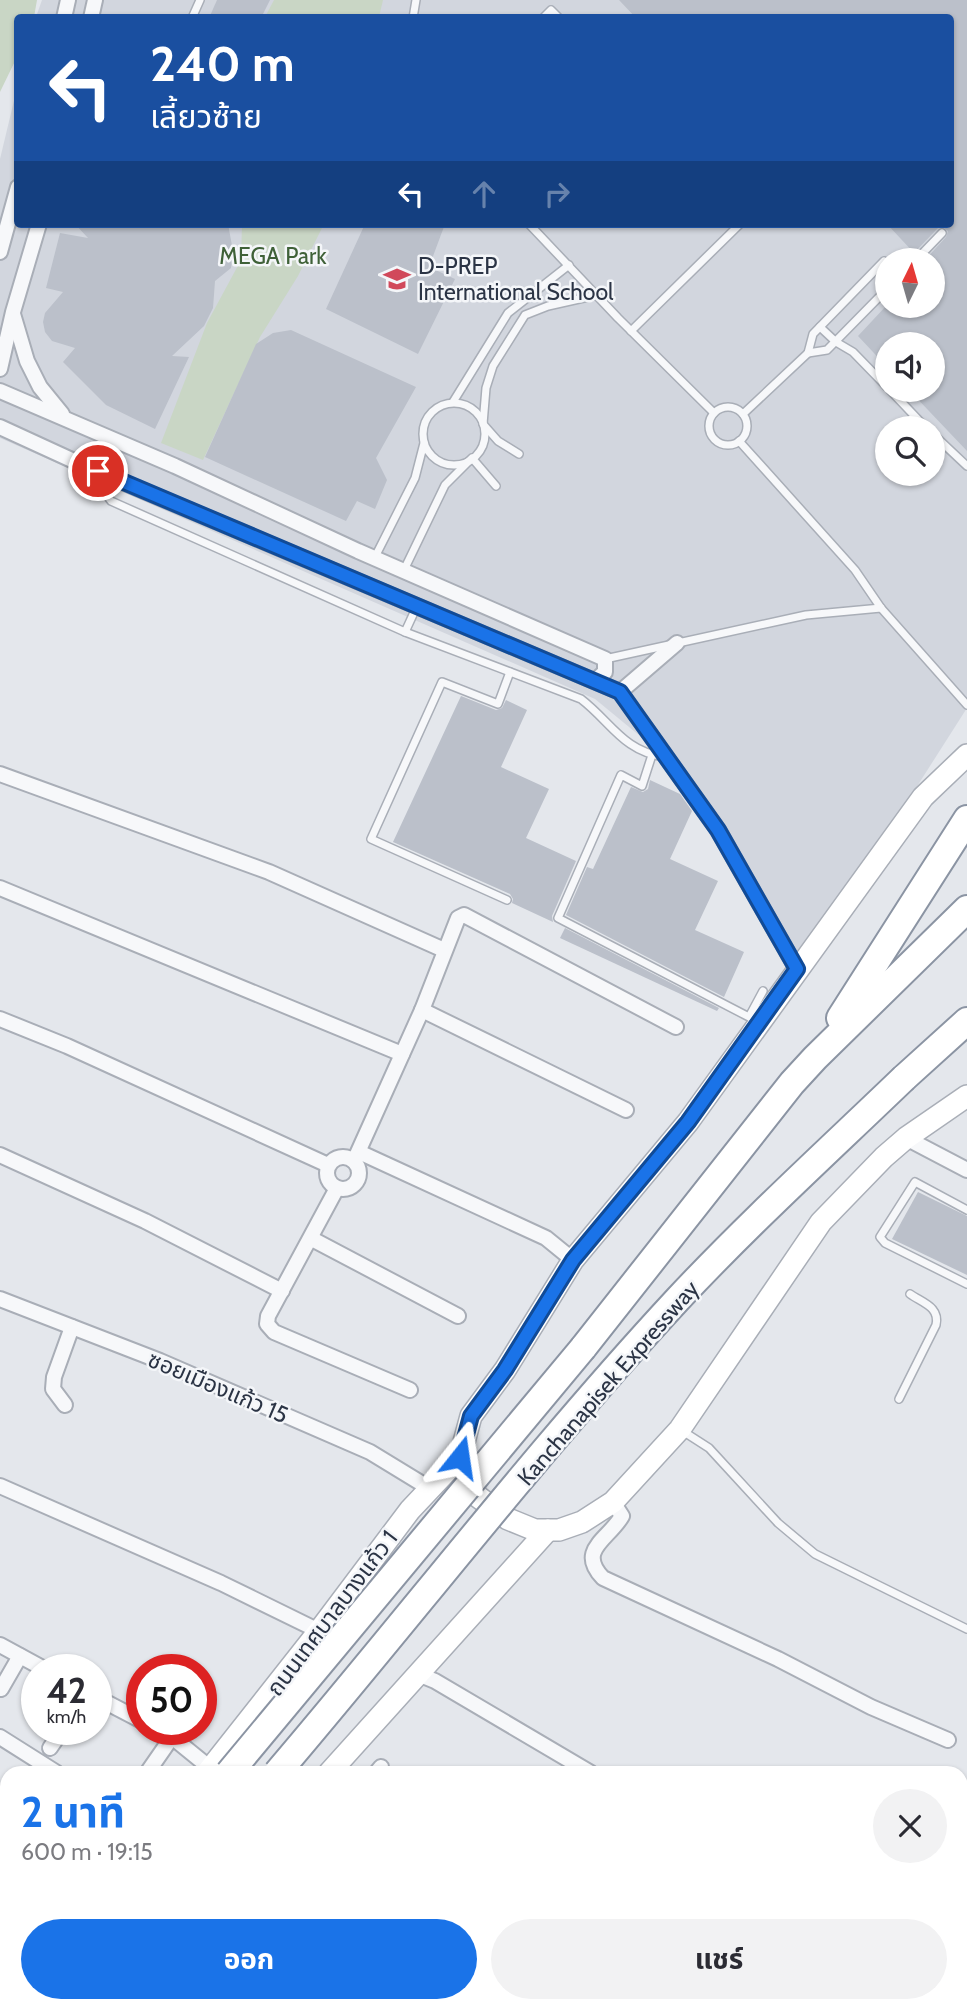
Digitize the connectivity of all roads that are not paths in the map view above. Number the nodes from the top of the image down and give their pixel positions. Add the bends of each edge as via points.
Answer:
1 (14, 201) edge
2 (37, 228) edge
3 (533, 228) edge
4 (736, 228) edge
5 (942, 233) dead end
6 (928, 248) edge
7 (0, 251) edge
8 (569, 265) junction
9 (875, 270) edge
10 (597, 295) junction
11 (875, 301) edge
12 (13, 312) junction
13 (820, 327) junction
14 (631, 331) junction
15 (836, 342) junction
16 (808, 353) junction
17 (0, 369) edge
18 (875, 375) edge
19 (0, 391) edge
20 (453, 402) junction
21 (902, 402) edge
22 (714, 413) junction
23 (743, 414) junction
24 (915, 416) edge
25 (64, 417) junction
26 (483, 424) junction
27 (0, 427) edge
28 (739, 441) junction
29 (424, 443) junction
30 (945, 446) edge
31 (519, 454) dead end
32 (472, 458) junction
33 (967, 467) edge
34 (98, 471) junction
35 (496, 486) dead end
36 (375, 557) junction
37 (404, 570) junction
38 (417, 606) junction
39 (881, 608) junction
40 (405, 632) junction
41 (677, 643) junction
42 (605, 659) junction
43 (510, 672) junction
44 (595, 681) junction
45 (620, 692) junction
46 (967, 705) edge
47 (967, 755) edge
48 (659, 756) junction
49 (0, 774) edge
50 (967, 820) edge
51 (0, 888) edge
52 (507, 900) dead end
53 (963, 910) edge
54 (444, 950) junction
55 (797, 969) junction
56 (764, 991) dead end
57 (422, 1010) junction
58 (0, 1019) edge
59 (967, 1021) edge
60 (676, 1027) dead end
61 (402, 1054) junction
62 (815, 1058) junction
63 (967, 1096) edge
64 (626, 1110) dead end
65 (906, 1138) junction
66 (0, 1155) edge
67 (356, 1156) junction
68 (328, 1165) junction
69 (967, 1170) edge
70 (337, 1188) junction
71 (967, 1210) edge
72 (312, 1239) junction
73 (573, 1260) junction
74 (967, 1283) edge
75 (282, 1290) junction
76 (910, 1294) dead end
77 (0, 1299) edge
78 (458, 1316) dead end
79 (72, 1327) junction
80 (410, 1390) dead end
81 (899, 1399) dead end
82 (65, 1405) dead end
83 (680, 1429) junction
84 (460, 1457) junction
85 (0, 1486) edge
86 (429, 1488) junction
87 (613, 1502) junction
88 (548, 1530) junction
89 (967, 1629) edge
90 (319, 1631) junction
91 (0, 1645) edge
92 (20, 1656) joint
93 (418, 1674) junction
94 (1, 1689) edge
95 (0, 1737) edge
96 (948, 1740) dead end
97 (52, 1745) edge
98 (166, 1745) edge
99 (182, 1745) edge
100 (50, 1748) dead end
101 (46, 1766) edge
102 (152, 1766) edge
103 (208, 1766) edge
104 (220, 1766) edge
105 (221, 1766) edge
106 (283, 1766) edge
107 (335, 1766) edge
108 (579, 1766) edge

1 - 7 street
2 - 12 street
3 - 8 lane
4 - 14 lane
5 - 6 lane
8 - 10 lane
8 - 20 lane via 508,313
9 - 13 lane
10 - 14 lane
10 - 26 lane via 525,315 493,366
11 - 15 lane
12 - 17 street
12 - 25 street via 27,361
13 - 15 lane
13 - 16 lane
14 - 22 lane
15 - 16 lane via 828,350
15 - 18 lane
16 - 23 lane
19 - 25 street
20 - 26 lane via 472,408
20 - 29 lane via 428,415
21 - 24 lane
22 - 23 lane via 725,407
22 - 28 lane via 709,424 712,436 728,445
23 - 28 lane via 746,432
25 - 36 street
26 - 31 lane via 498,442
26 - 32 lane via 484,443
27 - 34 street
28 - 39 lane via 855,570
29 - 32 lane via 435,459 444,463 454,465
29 - 36 lane via 415,478
30 - 33 lane
32 - 35 lane
32 - 37 lane via 444,485
34 - 38 street
34 - 40 lane via 111,501
36 - 37 street
37 - 42 street
38 - 40 lane
38 - 44 street
39 - 41 lane via 806,615
39 - 46 lane
40 - 43 lane
41 - 42 lane
41 - 45 street
42 - 44 street via 605,672
43 - 48 lane via 580,699 627,743
43 - 52 lane via 498,704 442,682 371,839
44 - 45 street
45 - 48 street
47 - 55 main road via 923,797
48 - 55 street via 718,830
48 - 56 lane via 642,786 621,775 558,918 750,1017
49 - 54 street via 269,872
50 - 62 highway, Kanchanapisek Expressway
51 - 61 street
53 - 62 highway, Kanchanapisek Expressway
54 - 57 street
54 - 60 street via 458,918 464,915
55 - 73 main road via 688,1122
57 - 61 street
57 - 64 street
58 - 68 street
59 - 106 highway, Kanchanapisek Expressway, bridge via 791,1186 678,1300
61 - 67 street
62 - 105 highway, Kanchanapisek Expressway, bridge via 551,1388
63 - 65 main road
65 - 69 street
65 - 83 main road via 821,1222
66 - 75 street
67 - 68 street via 340,1157
67 - 70 street via 357,1182
67 - 73 street via 546,1238
68 - 70 street via 328,1179
70 - 72 street
71 - 74 lane via 915,1182 880,1237
72 - 75 street
72 - 78 street
73 - 84 main road via 471,1416
75 - 80 street via 268,1316 267,1324 274,1332
76 - 81 lane via 938,1316
77 - 79 street, ซอยเมืองแก้ว 15
79 - 82 street via 54,1377 53,1389
79 - 86 street, ซอยเมืองแก้ว 15 via 370,1452
83 - 87 main road
83 - 89 lane via 709,1448 778,1523 815,1554
84 - 86 main road, ถนนเทศบาลบางแก้ว 1
84 - 88 main road via 477,1496 508,1518 535,1530
85 - 90 street
86 - 90 main road, ถนนเทศบาลบางแก้ว 1
87 - 88 main road via 582,1522
87 - 96 street via 622,1516 594,1547 592,1559 594,1570 603,1578
88 - 93 main road
90 - 104 main road, ถนนเทศบาลบางแก้ว 1
91 - 92 street
92 - 94 street
93 - 107 main road
93 - 108 street
95 - 101 street
97 - 100 street
98 - 102 street
99 - 103 street

